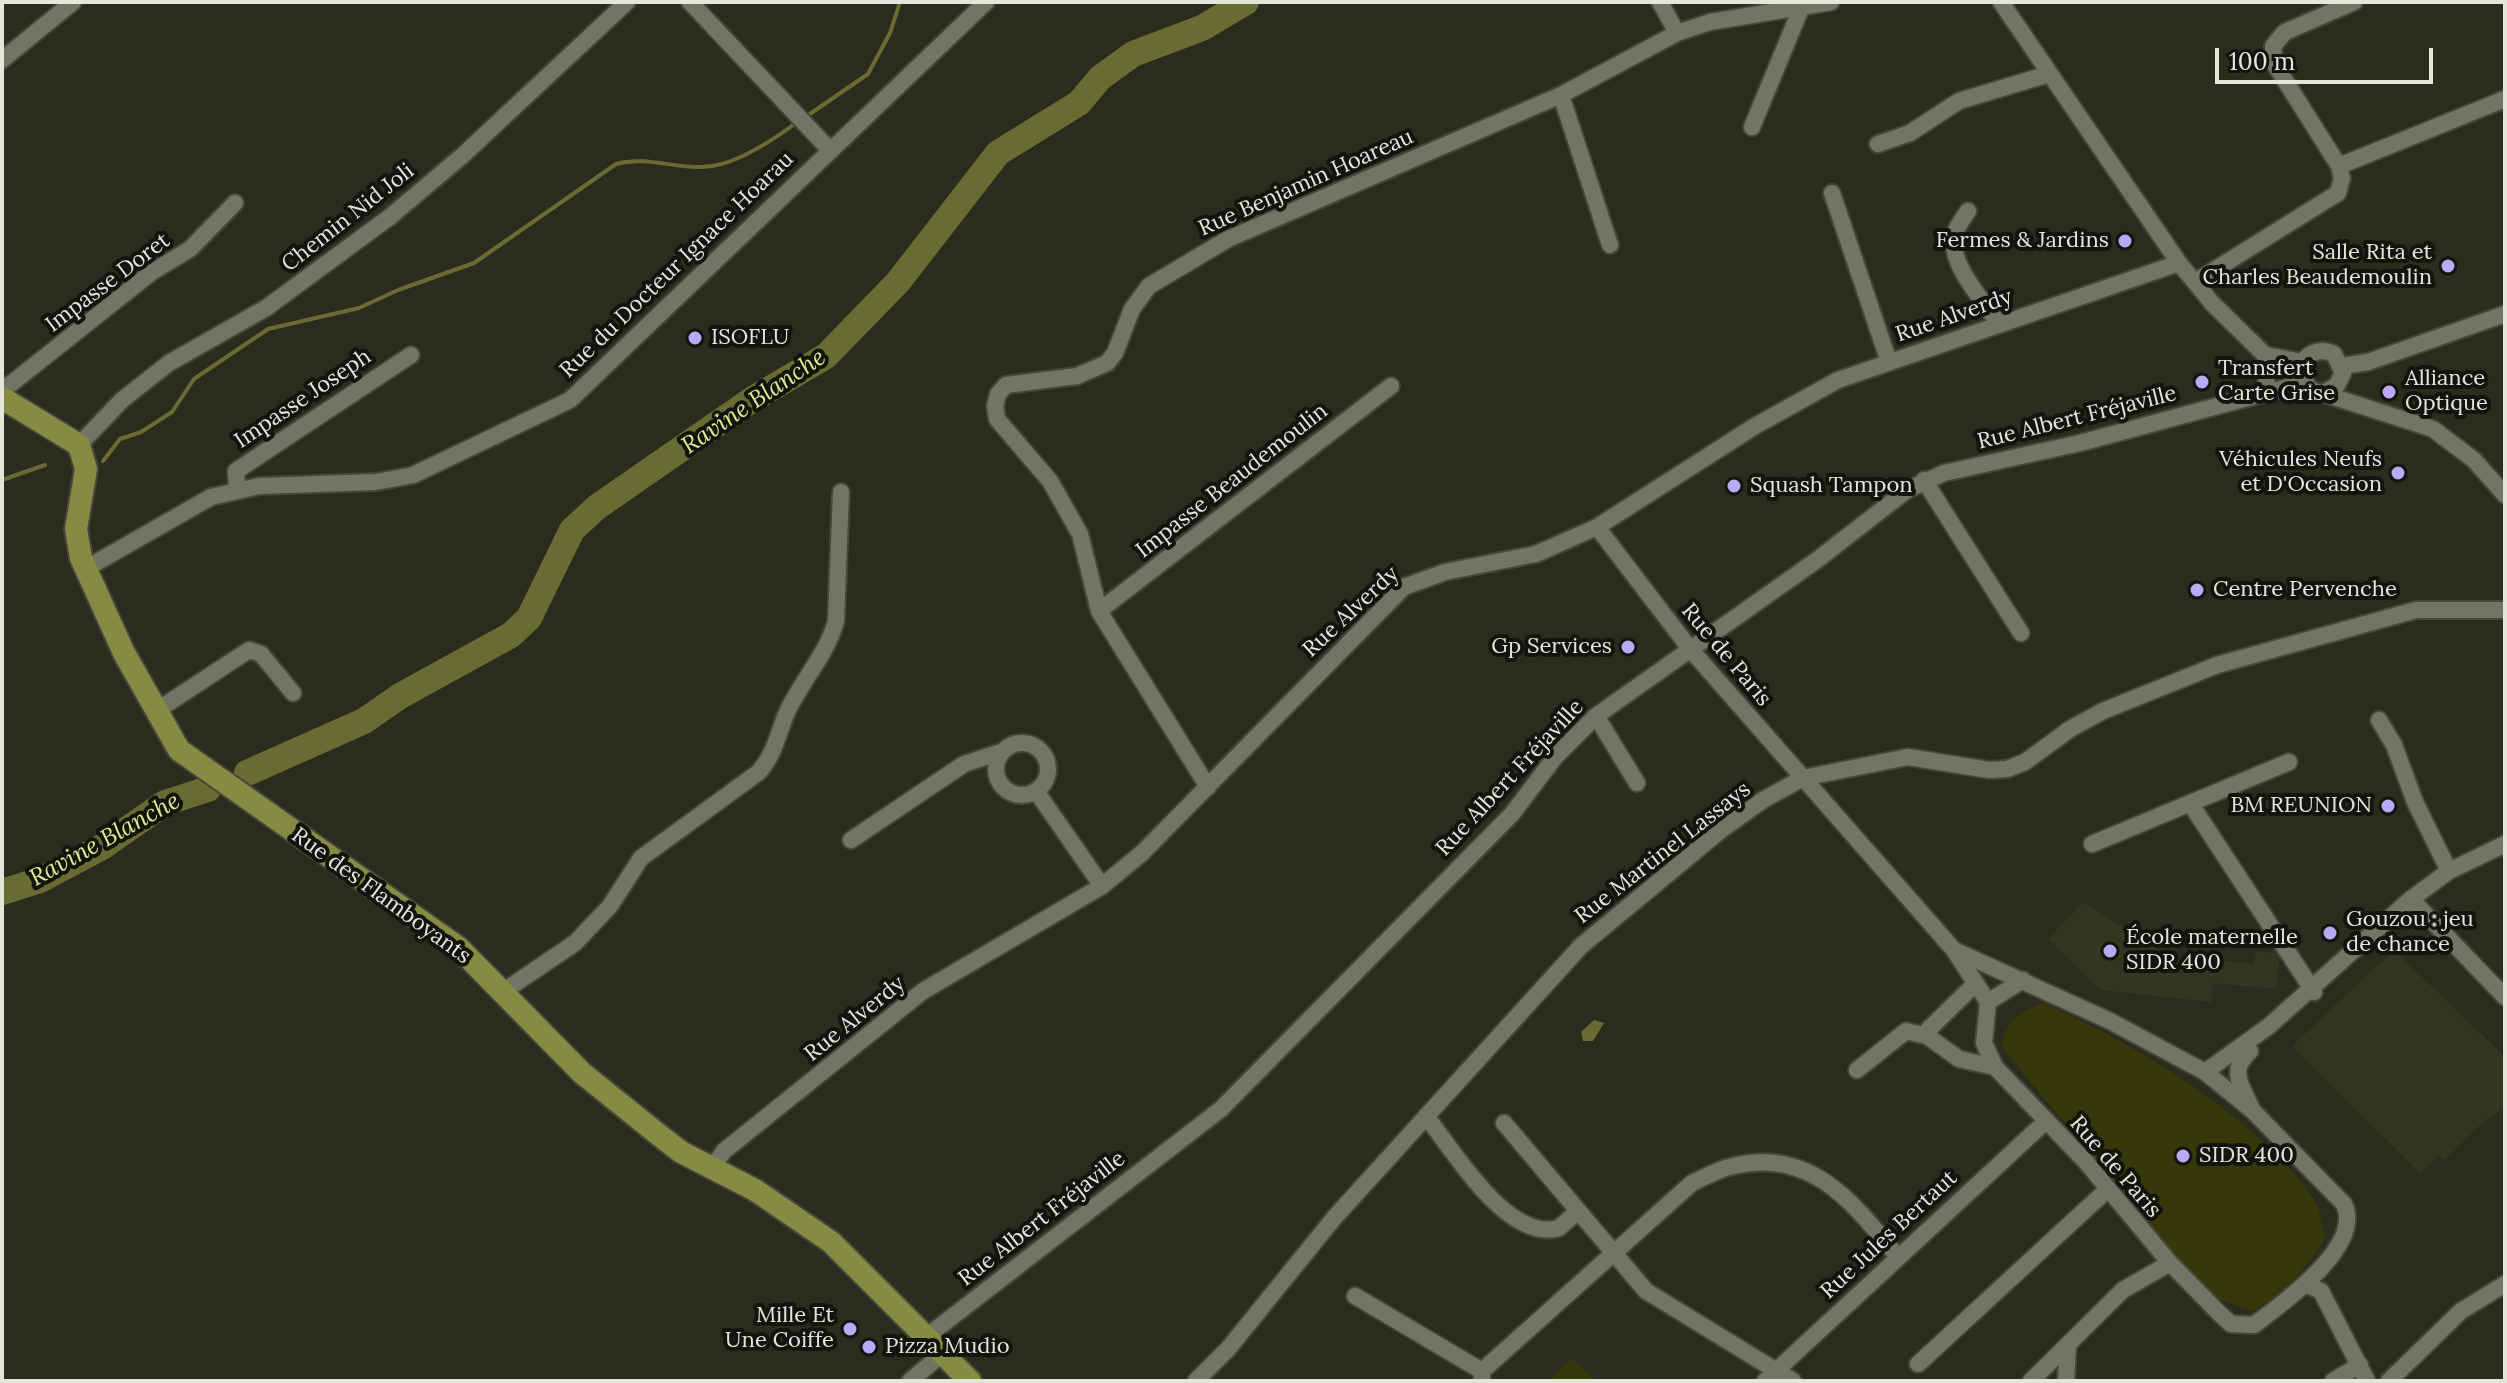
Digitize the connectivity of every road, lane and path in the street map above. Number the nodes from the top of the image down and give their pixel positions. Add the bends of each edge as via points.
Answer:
1 (73, 2) edge
2 (627, 2) edge
3 (690, 2) edge
4 (986, 2) edge
5 (1660, 2) edge
6 (1831, 2) edge
7 (2001, 2) edge
8 (2354, 2) edge
9 (1802, 6) junction
10 (1677, 33) junction
11 (2, 60) edge
12 (2049, 74) junction
13 (1561, 95) junction
14 (2505, 99) edge
15 (1752, 127) dead end
16 (1878, 144) dead end
17 (829, 149) junction
18 (2339, 166) junction
19 (1832, 193) dead end
20 (235, 203) dead end
21 (1968, 211) dead end
22 (1610, 245) dead end
23 (2179, 263) junction
24 (2195, 282) junction
25 (2505, 314) edge
26 (1999, 324) junction
27 (411, 355) dead end
28 (2269, 360) junction
29 (1889, 362) junction
30 (2301, 373) junction
31 (2336, 381) junction
32 (1391, 386) dead end
33 (2, 391) edge
34 (2265, 393) junction
35 (2, 398) edge
36 (79, 445) junction
37 (1924, 480) junction
38 (237, 490) junction
39 (841, 492) dead end
40 (2505, 495) edge
41 (1597, 527) junction
42 (85, 569) junction
43 (2505, 610) edge
44 (1099, 611) junction
45 (2021, 633) dead end
46 (1691, 650) junction
47 (293, 693) dead end
48 (156, 711) junction
49 (1596, 716) junction
50 (2379, 720) dead end
51 (1001, 752) junction
52 (2289, 762) dead end
53 (1803, 778) junction
54 (1637, 783) dead end
55 (1208, 787) junction
56 (1036, 791) junction
57 (2190, 803) junction
58 (851, 840) dead end
59 (2092, 844) dead end
60 (2505, 844) edge
61 (2445, 874) junction
62 (1102, 886) junction
63 (2412, 900) junction
64 (1954, 950) junction
65 (2023, 980) junction
66 (1976, 983) junction
67 (504, 991) junction
68 (2313, 991) junction
69 (2505, 997) edge
70 (1988, 1002) junction
71 (1927, 1036) junction
72 (1995, 1067) junction
73 (1857, 1070) dead end
74 (2205, 1072) junction
75 (2253, 1111) junction
76 (1426, 1116) junction
77 (2045, 1122) junction
78 (1504, 1123) dead end
79 (712, 1168) junction
80 (2108, 1189) junction
81 (1577, 1212) junction
82 (2333, 1253) junction
83 (1613, 1256) junction
84 (1898, 1257) junction
85 (2170, 1263) junction
86 (2305, 1284) junction
87 (2505, 1284) edge
88 (2321, 1291) junction
89 (1355, 1296) dead end
90 (2068, 1345) junction
91 (934, 1346) junction
92 (1918, 1364) dead end
93 (2363, 1373) edge
94 (1482, 1376) edge
95 (1770, 1376) edge
96 (910, 1381) edge
97 (970, 1381) edge
98 (1196, 1381) edge
99 (1793, 1381) edge
100 (2031, 1381) edge
101 (2066, 1381) edge
102 (2333, 1381) edge
103 (2389, 1381) edge

1 - 11 street
2 - 36 street, Chemin Nid Joli via 391,216 266,308 169,363 122,400
3 - 17 street
4 - 17 street, Rue du Docteur Ignace Hoarau
5 - 10 street
6 - 9 street, Rue Benjamin Hoareau
7 - 12 street
8 - 18 street via 2285,32 2273,46 2274,63
9 - 10 street, Rue Benjamin Hoareau
9 - 15 street
10 - 13 street, Rue Benjamin Hoareau
12 - 16 street via 1959,101 1910,133
12 - 23 street
13 - 22 street
13 - 44 street, Rue Benjamin Hoareau via 1228,239 1149,286 1107,363 1077,376 1006,385 998,394 997,419 1050,481 1080,534
14 - 18 street
17 - 38 street, Rue du Docteur Ignace Hoarau via 570,400 413,475
18 - 24 street via 2338,193
19 - 29 street
20 - 33 street, Impasse Doret via 190,249 152,272
21 - 26 street via 1954,235 1954,248
23 - 24 street
23 - 26 street, Rue Alverdy
24 - 28 street
25 - 31 street via 2368,362
26 - 29 street, Rue Alverdy
27 - 38 street, Impasse Joseph via 236,471
28 - 30 street
28 - 34 street
29 - 41 street, Rue Alverdy via 1838,380 1755,426
30 - 31 street
30 - 31 street via 2309,354 2320,350 2334,354
30 - 34 street, Rue Albert Fréjaville
31 - 40 street via 2351,404 2415,421 2447,437
32 - 44 street, Impasse Beaudemoulin
34 - 37 street, Rue Albert Fréjaville
35 - 36 main road
36 - 42 main road, Rue des Flamboyants via 86,469 76,529
37 - 45 street
37 - 46 street, Rue Albert Fréjaville
38 - 42 street, Rue du Docteur Ignace Hoarau via 189,507
39 - 67 street via 831,640 787,712 770,759 641,858 610,906 575,943
41 - 46 street, Rue de Paris
41 - 55 street, Rue Alverdy via 1536,554 1445,572 1404,587
42 - 48 main road, Rue des Flamboyants
43 - 53 street, Rue Martinel Lassays via 2407,612 2217,665 2103,711 2007,769 1908,757
44 - 55 street, Rue Benjamin Hoareau
46 - 49 street, Rue Albert Fréjaville
46 - 53 street, Rue de Paris
47 - 48 street via 261,654 249,650
48 - 67 main road, Rue des Flamboyants via 179,750 459,948
49 - 54 street
49 - 91 street, Rue Albert Fréjaville via 1556,756 1512,814 1221,1109
50 - 61 street
51 - 56 street via 996,776 1002,787 1016,795
51 - 56 street via 1011,744 1027,743 1044,754 1048,774
51 - 58 street via 964,764
52 - 57 street
53 - 64 street, Rue de Paris
53 - 76 street, Rue Martinel Lassays via 1721,830 1581,946
55 - 62 street, Rue Alverdy
56 - 62 street
57 - 59 street
57 - 68 street
60 - 61 street
61 - 63 street
62 - 79 street, Rue Alverdy via 923,991 724,1151
63 - 68 street
63 - 69 street
64 - 65 street, Rue de Paris
64 - 66 street, Rue de Paris
65 - 70 street
65 - 74 street, Rue de Paris
66 - 70 street, Rue de Paris
66 - 71 street
67 - 79 main road, Rue des Flamboyants via 582,1073 659,1135
68 - 74 street
68 - 75 street via 2237,1062 2236,1073
70 - 72 street, Rue de Paris via 1984,1043
71 - 72 street via 1959,1059
71 - 73 street via 1906,1031
72 - 77 street, Rue de Paris
74 - 75 street, Rue de Paris
75 - 82 street, Rue de Paris via 2344,1204 2349,1231
76 - 81 street via 1495,1203 1531,1228 1559,1228
76 - 98 street, Rue Martinel Lassays
77 - 80 street, Rue de Paris
77 - 84 street, Rue Jules Bertaut
78 - 81 street
79 - 91 main road, Rue des Flamboyants via 755,1190 831,1242
80 - 85 street, Rue de Paris
80 - 92 street
81 - 83 street
82 - 86 street, Rue de Paris
82 - 88 street, Rue de Paris
83 - 84 street via 1692,1183 1733,1166 1776,1163 1812,1173 1846,1195
83 - 94 street
83 - 95 street via 1646,1291
84 - 95 street, Rue Jules Bertaut
85 - 86 street, Rue de Paris via 2231,1324 2254,1325
85 - 90 street via 2123,1290
86 - 88 street
87 - 103 street via 2461,1311
88 - 93 street
89 - 94 street
90 - 100 street
90 - 101 street
91 - 96 street, Rue Albert Fréjaville
91 - 97 main road, Rue des Flamboyants
93 - 102 street
95 - 99 street

